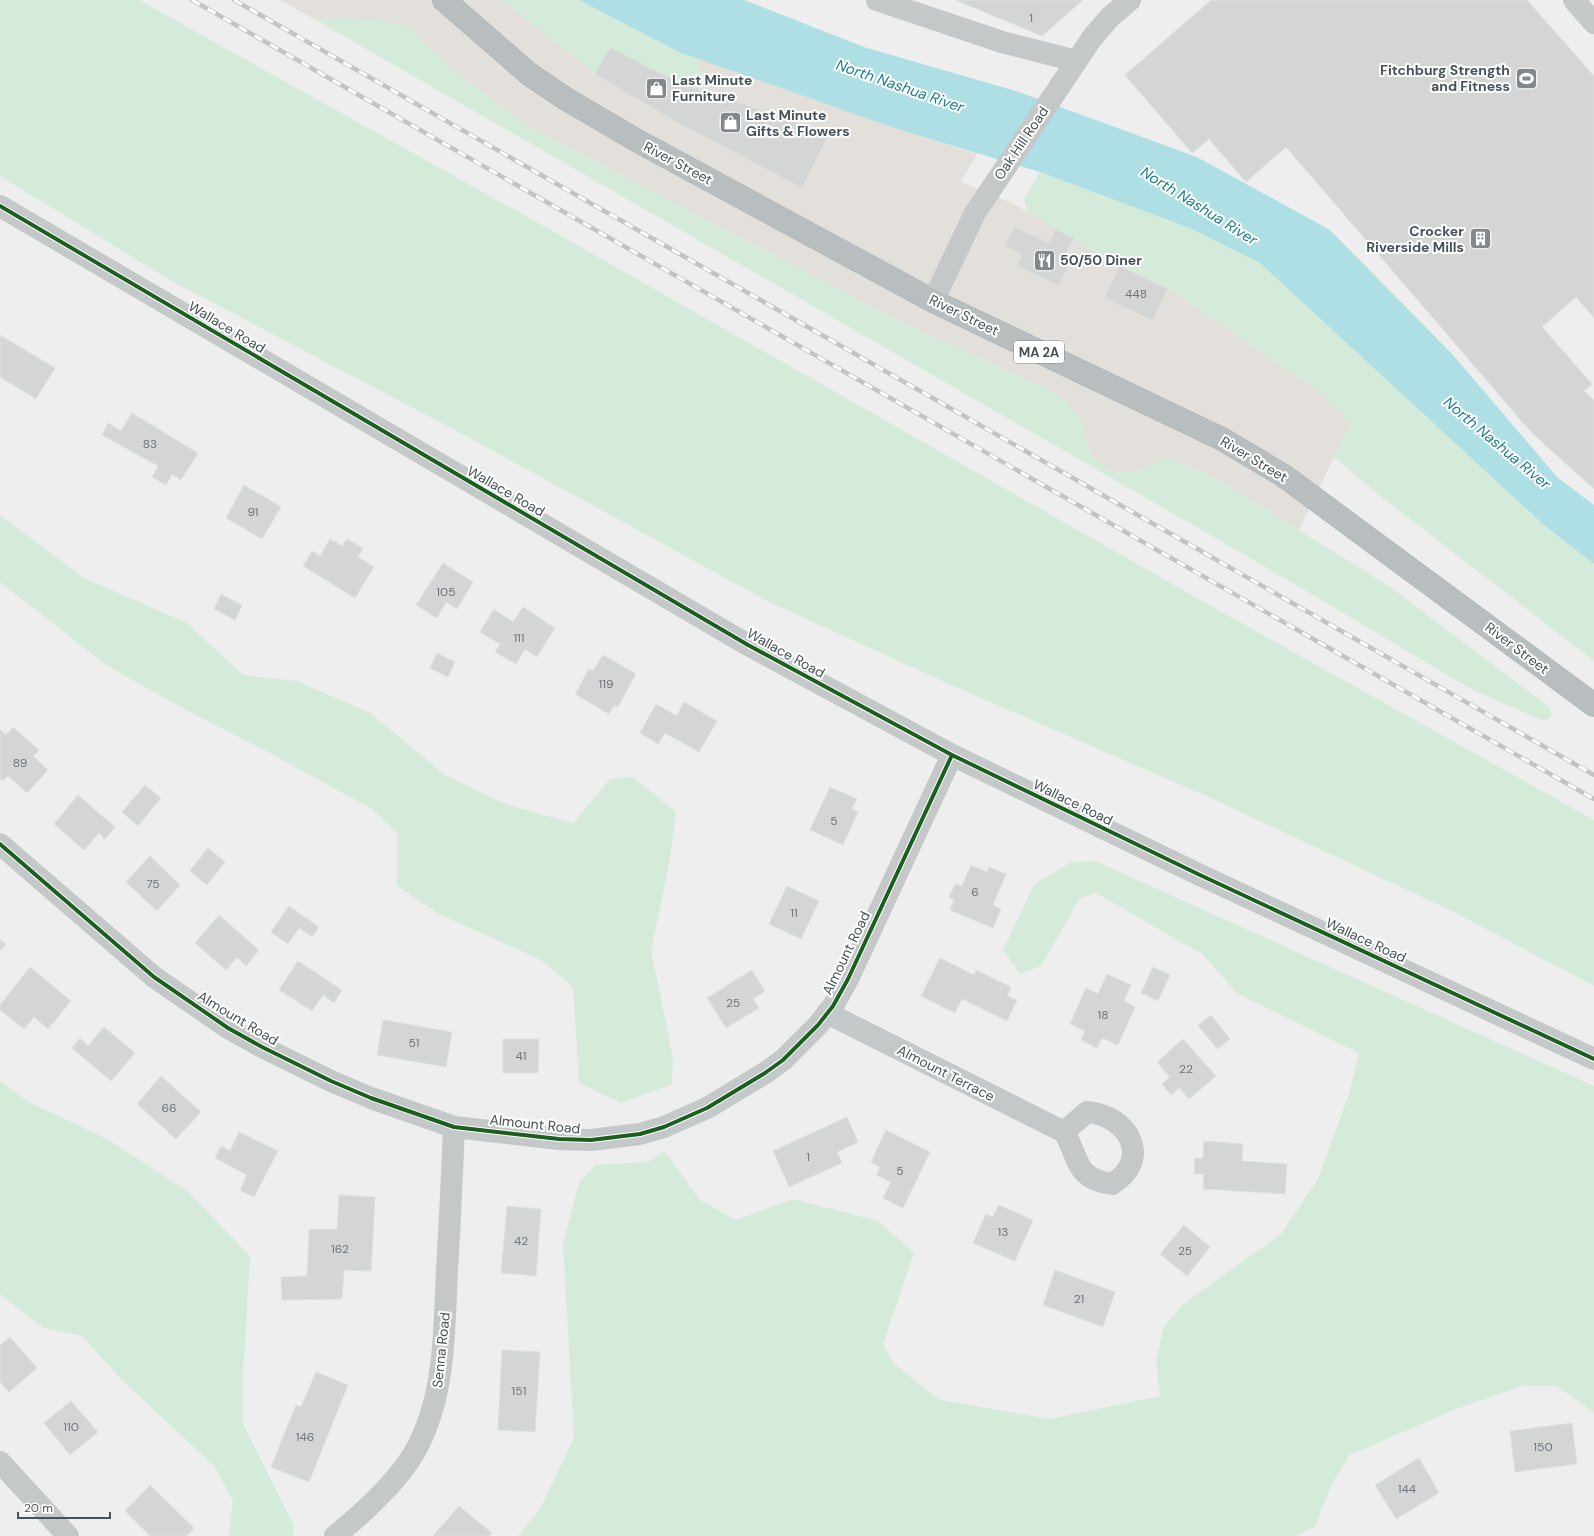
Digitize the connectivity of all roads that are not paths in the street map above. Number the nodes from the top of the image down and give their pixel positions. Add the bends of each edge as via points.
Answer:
1 (444, 0) edge
2 (452, 0) edge
3 (877, 0) edge
4 (1130, 0) edge
5 (1574, 0) edge
6 (470, 23) junction
7 (1594, 23) edge
8 (1076, 61) junction
9 (0, 206) edge
10 (933, 301) junction
11 (1594, 705) edge
12 (952, 755) junction
13 (0, 844) edge
14 (827, 1013) junction
15 (1594, 1059) edge
16 (454, 1127) junction
17 (1064, 1132) dead end
18 (0, 1462) edge
19 (68, 1536) edge
20 (335, 1536) edge

1 - 6 highway, River Street / MA 2A
2 - 6 highway, River Street / MA 2A
3 - 8 street via 1002,42
4 - 8 street, Oak Hill Road via 1110,17
5 - 7 street
6 - 10 highway, River Street / MA 2A via 529,74 566,99 636,140
8 - 10 street, Oak Hill Road via 975,213
9 - 12 street, Wallace Road via 748,645
10 - 11 highway, River Street / MA 2A via 1195,425 1278,472
12 - 14 street, Almount Road via 848,979
12 - 15 street, Wallace Road via 1200,875
13 - 16 street, Almount Road via 154,977 228,1028 331,1081
14 - 16 street, Almount Road via 801,1044 765,1073 707,1108 664,1127 640,1134 591,1140 559,1139
14 - 17 street, Almount Terrace
16 - 20 street, Senna Road via 443,1355 433,1406 424,1433 396,1477
18 - 19 street

